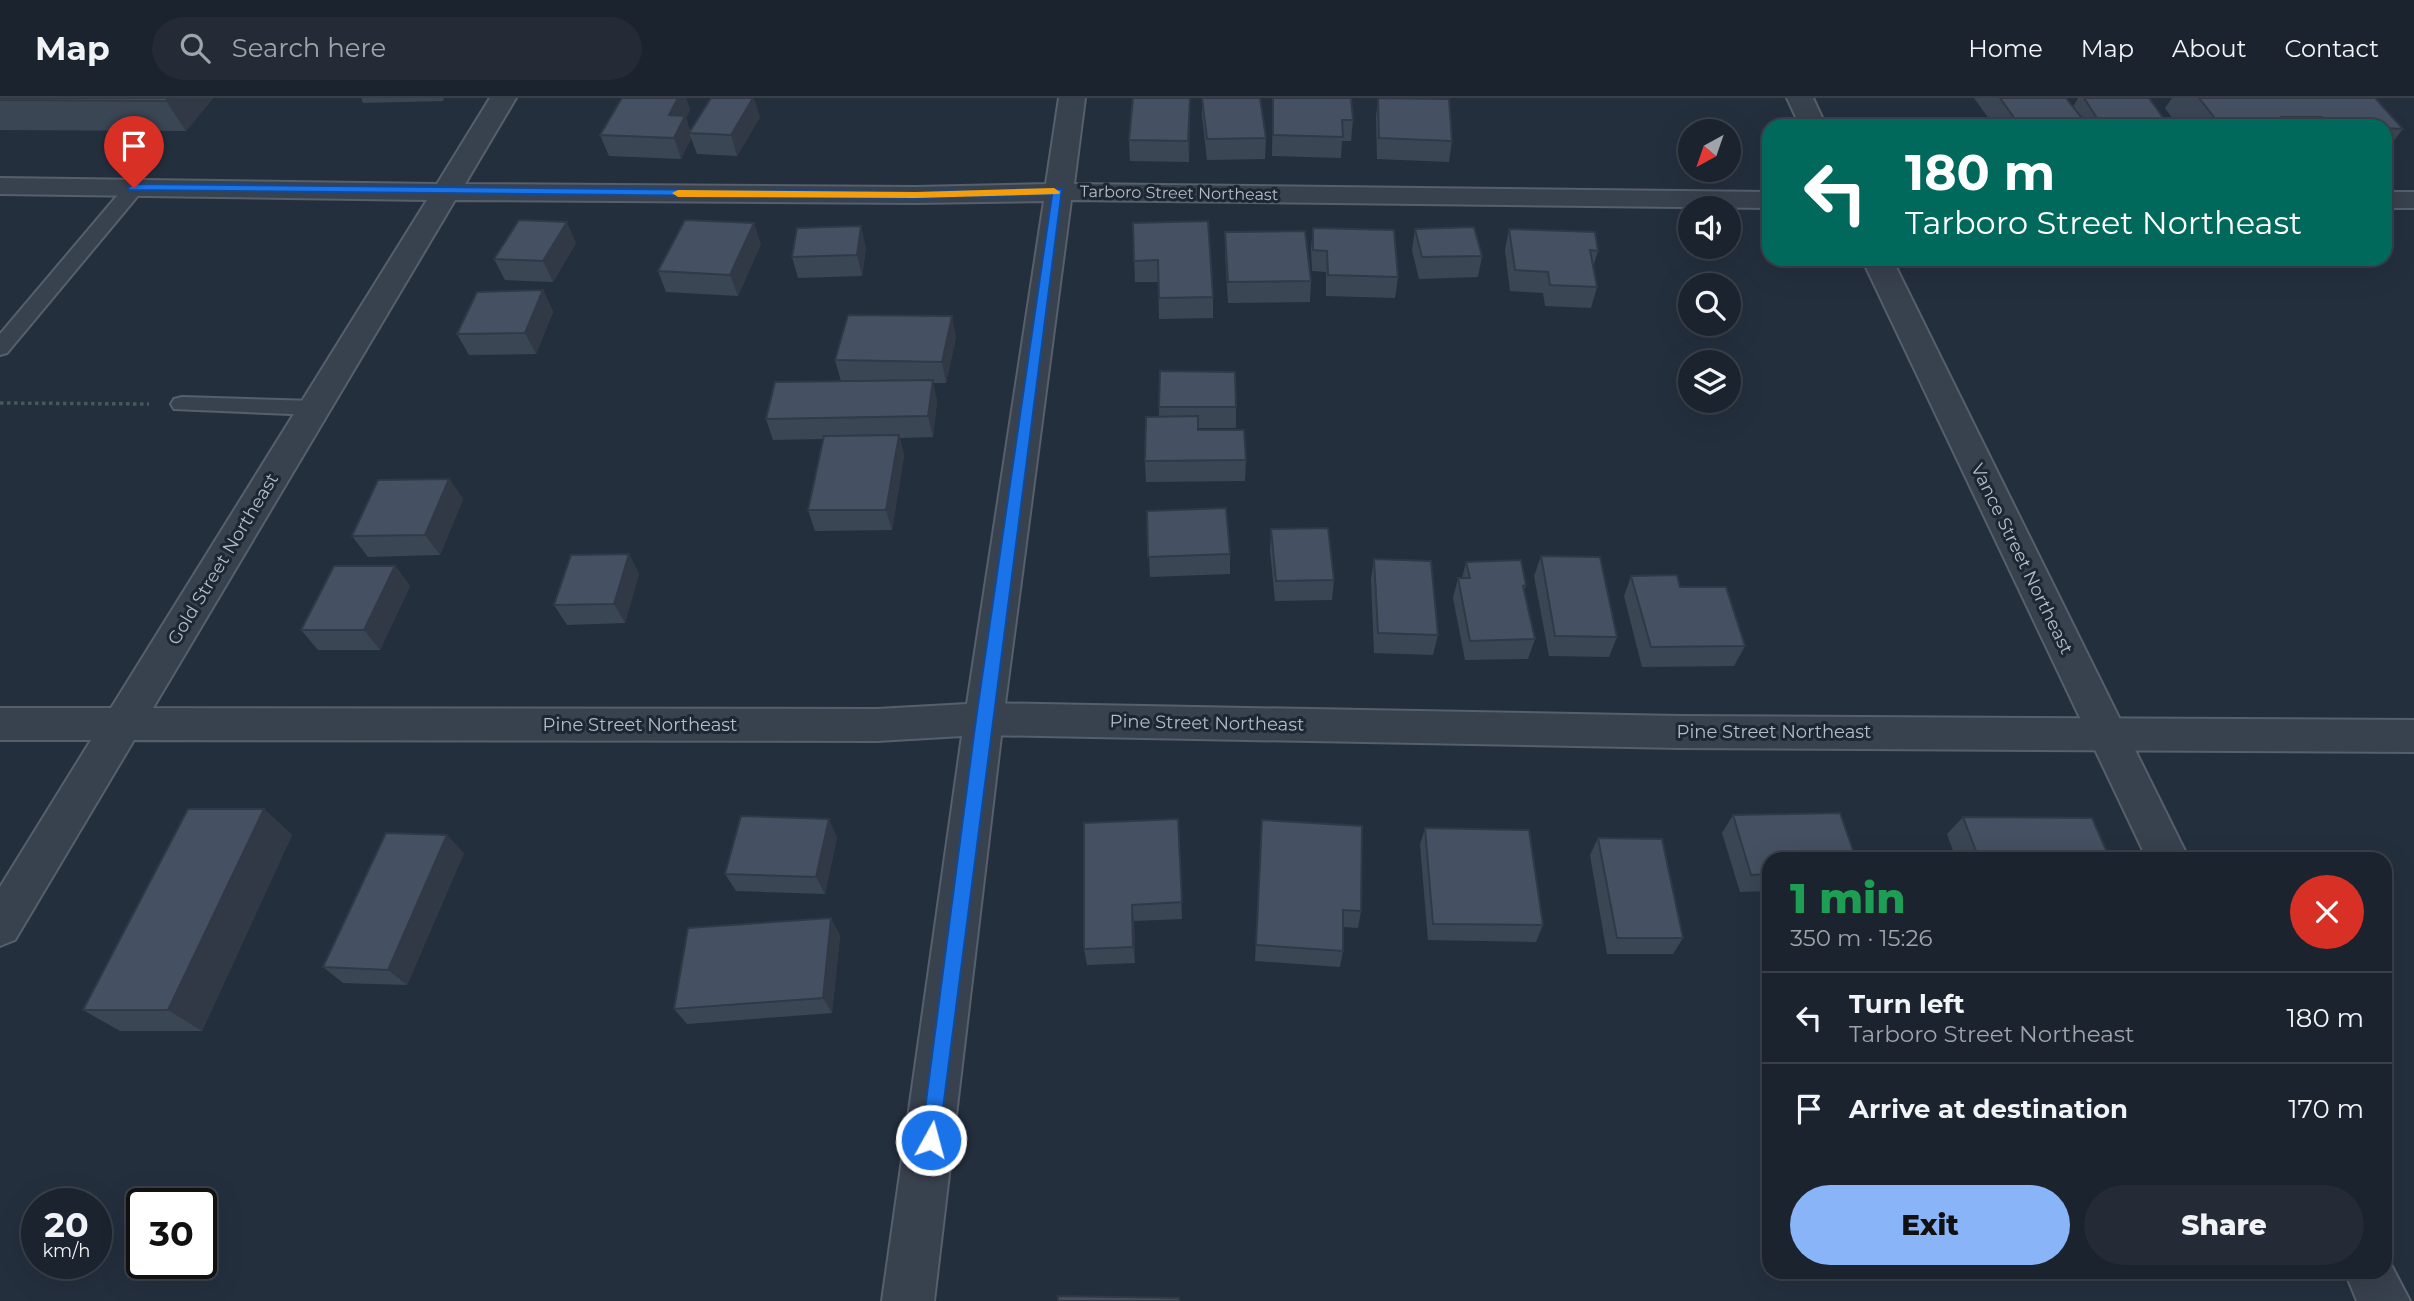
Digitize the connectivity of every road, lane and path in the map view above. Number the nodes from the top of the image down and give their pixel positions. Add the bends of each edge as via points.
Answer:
1 (503, 98) edge
2 (1072, 98) edge
3 (1800, 98) edge
4 (1810, 119) edge
5 (0, 186) edge
6 (134, 188) junction
7 (447, 192) junction
8 (1058, 192) junction
9 (1762, 200) edge
10 (2392, 200) edge
11 (2414, 200) edge
12 (1880, 266) edge
13 (0, 348) edge
14 (0, 403) edge
15 (182, 404) joint
16 (315, 408) junction
17 (984, 719) junction
18 (0, 724) edge
19 (122, 725) junction
20 (2106, 733) junction
21 (2414, 736) edge
22 (2165, 852) edge
23 (0, 926) edge
24 (2373, 1279) edge
25 (908, 1301) edge
26 (2384, 1301) edge

1 - 7 street, Gold Street Northeast
2 - 8 street
3 - 4 street
5 - 6 street, Tarboro Street Northeast
6 - 7 street, Tarboro Street Northeast
6 - 13 lane
7 - 8 street, Tarboro Street Northeast
7 - 16 street, Gold Street Northeast
8 - 9 street, Tarboro Street Northeast
8 - 17 street
10 - 11 street
12 - 20 street, Vance Street Northeast
14 - 15 path
15 - 16 lane
16 - 19 street, Gold Street Northeast
17 - 19 street, Pine Street Northeast via 877,725
17 - 20 street, Pine Street Northeast via 1680,732
17 - 25 street
18 - 19 street, Pine Street Northeast
19 - 23 street, Gold Street Northeast
20 - 21 street, Pine Street Northeast
20 - 22 street, Vance Street Northeast
24 - 26 street

